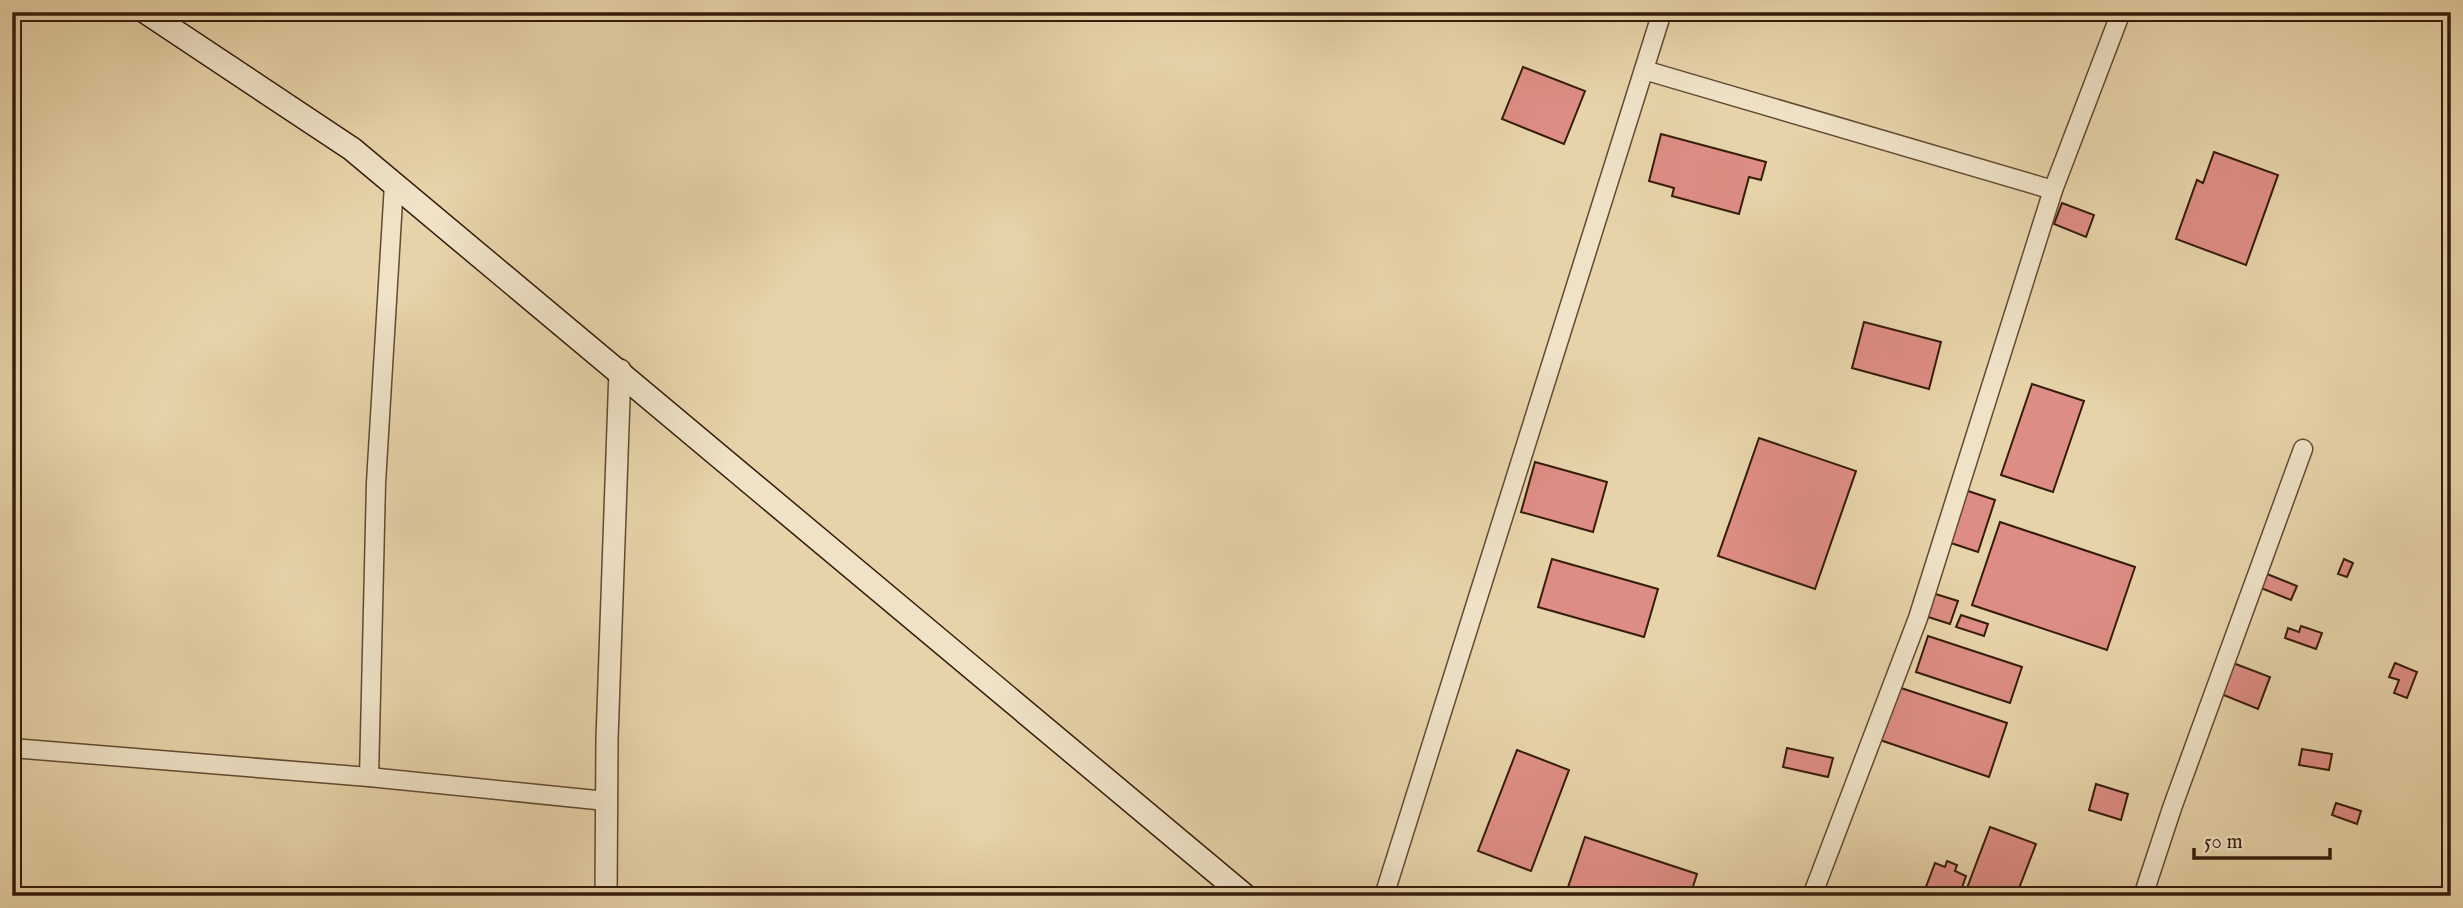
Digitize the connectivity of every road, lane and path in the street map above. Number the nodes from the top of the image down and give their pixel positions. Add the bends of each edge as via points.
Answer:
1 (146, 12) edge
2 (1662, 12) edge
3 (2121, 12) edge
4 (1644, 70) junction
5 (394, 184) junction
6 (2053, 190) junction
7 (620, 370) junction
8 (2304, 449) dead end
9 (12, 748) edge
10 (369, 776) junction
11 (606, 801) junction
12 (606, 896) edge
13 (1245, 896) edge
14 (1384, 896) edge
15 (1812, 896) edge
16 (2143, 896) edge

1 - 5 main road via 352,149
2 - 4 street
3 - 6 street
4 - 6 street
4 - 14 street
5 - 7 main road
5 - 10 street via 376,483
6 - 15 street via 1918,618
7 - 11 street
7 - 13 main road
8 - 16 street
9 - 10 street
10 - 11 street
11 - 12 street

